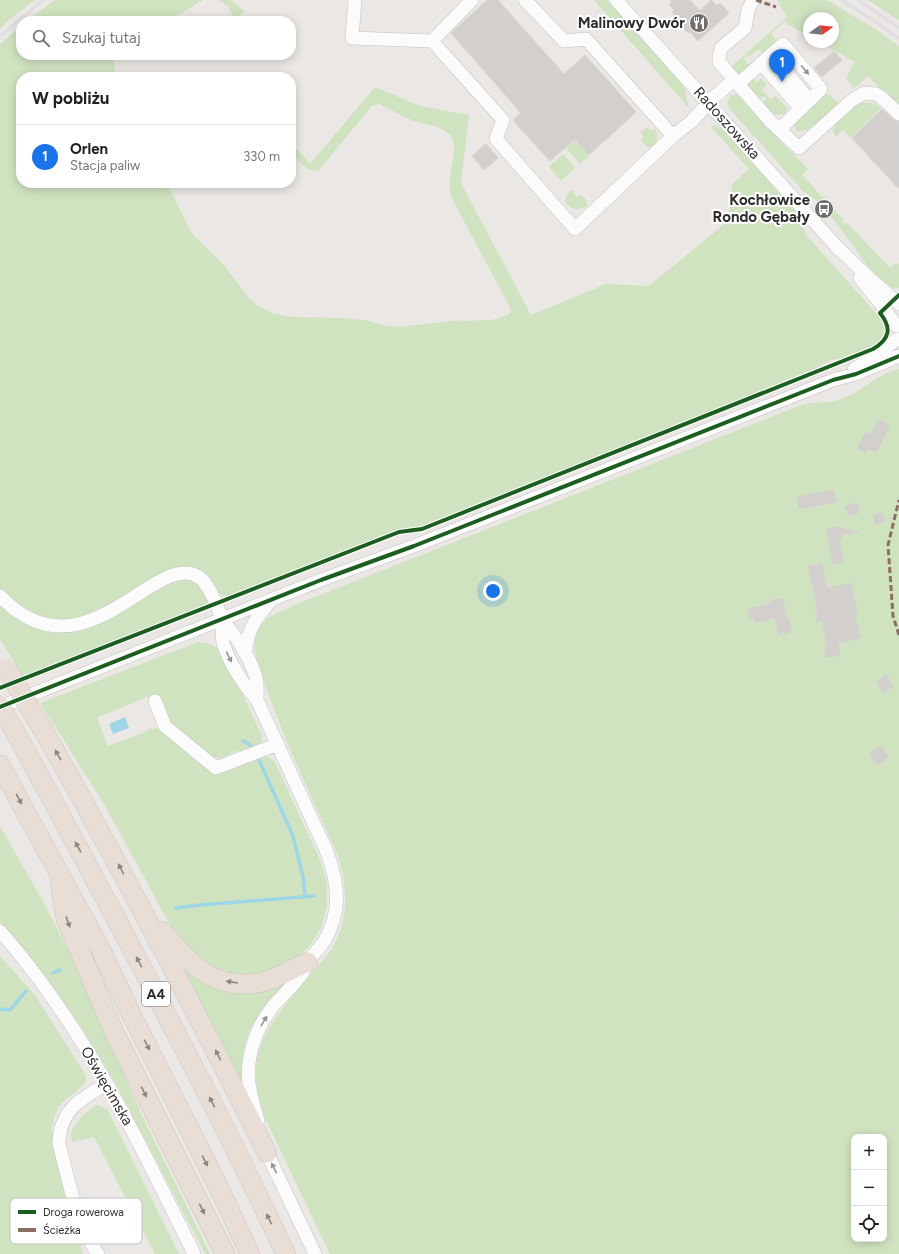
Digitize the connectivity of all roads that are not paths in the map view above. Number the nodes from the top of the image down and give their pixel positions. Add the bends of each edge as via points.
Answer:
1 (355, 0) edge
2 (472, 0) edge
3 (525, 0) edge
4 (616, 0) edge
5 (753, 0) edge
6 (432, 41) junction
7 (766, 58) junction
8 (736, 82) junction
9 (709, 103) junction
10 (805, 104) junction
11 (899, 114) edge
12 (780, 130) junction
13 (673, 136) junction
14 (836, 246) junction
15 (899, 304) edge
16 (898, 322) edge
17 (898, 341) edge
18 (899, 356) edge
19 (834, 380) junction
20 (0, 596) edge
21 (271, 600) junction
22 (222, 620) junction
23 (245, 653) junction
24 (3, 663) edge
25 (257, 700) junction
26 (155, 701) dead end
27 (0, 706) edge
28 (278, 744) junction
29 (0, 765) edge
30 (58, 870) junction
31 (139, 904) junction
32 (0, 931) edge
33 (308, 962) junction
34 (108, 1084) junction
35 (267, 1153) junction
36 (74, 1198) edge
37 (91, 1244) edge
38 (98, 1254) edge
39 (194, 1254) edge
40 (225, 1254) edge
41 (250, 1254) edge
42 (286, 1254) edge
43 (315, 1254) edge

1 - 6 street via 352,38
2 - 6 street
3 - 13 street via 564,41 586,39
4 - 9 street, Radoszowska
5 - 8 street via 748,10 745,28 721,48 719,53 719,62
6 - 13 street via 502,120 496,139 575,229
7 - 8 street
7 - 10 street
7 -> 10 street via 783,44 821,89
8 - 9 street
8 - 12 street
9 - 13 street
9 - 14 street, Radoszowska
10 - 12 street
11 - 12 street via 876,94 864,94 851,101 799,148
14 - 15 street, Radoszowska
14 - 16 street, Radoszowska
16 - 17 street
17 - 19 street
18 - 19 street
19 - 21 street
20 - 22 street via 13,610 23,616 42,624 66,626 96,619 122,606 164,578 181,573 192,574 205,583
21 - 22 street
21 - 23 street via 253,623
22 - 23 street
22 -> 25 street via 224,647 244,685
22 - 27 street
23 - 25 street via 257,679
31 -> 24 highway, bridge via 42,728
25 - 28 street
26 - 28 street via 165,726 216,768
42 -> 27 highway, A4, bridge via 153,987
28 - 33 street via 327,852 337,885 336,906 330,930
29 -> 30 highway, A4
30 -> 40 highway via 66,919 114,1032
30 -> 41 highway, A4 via 101,950
33 -> 31 highway via 271,980 250,984 230,983 202,971 181,953
35 -> 31 highway
32 - 34 street, Oświęcimska via 61,1010
35 -> 33 street via 250,1089 249,1059 264,1021 301,975
34 - 36 street via 82,1099 63,1121 59,1144
34 - 39 street, Oświęcimska
43 -> 35 street
37 - 38 street

